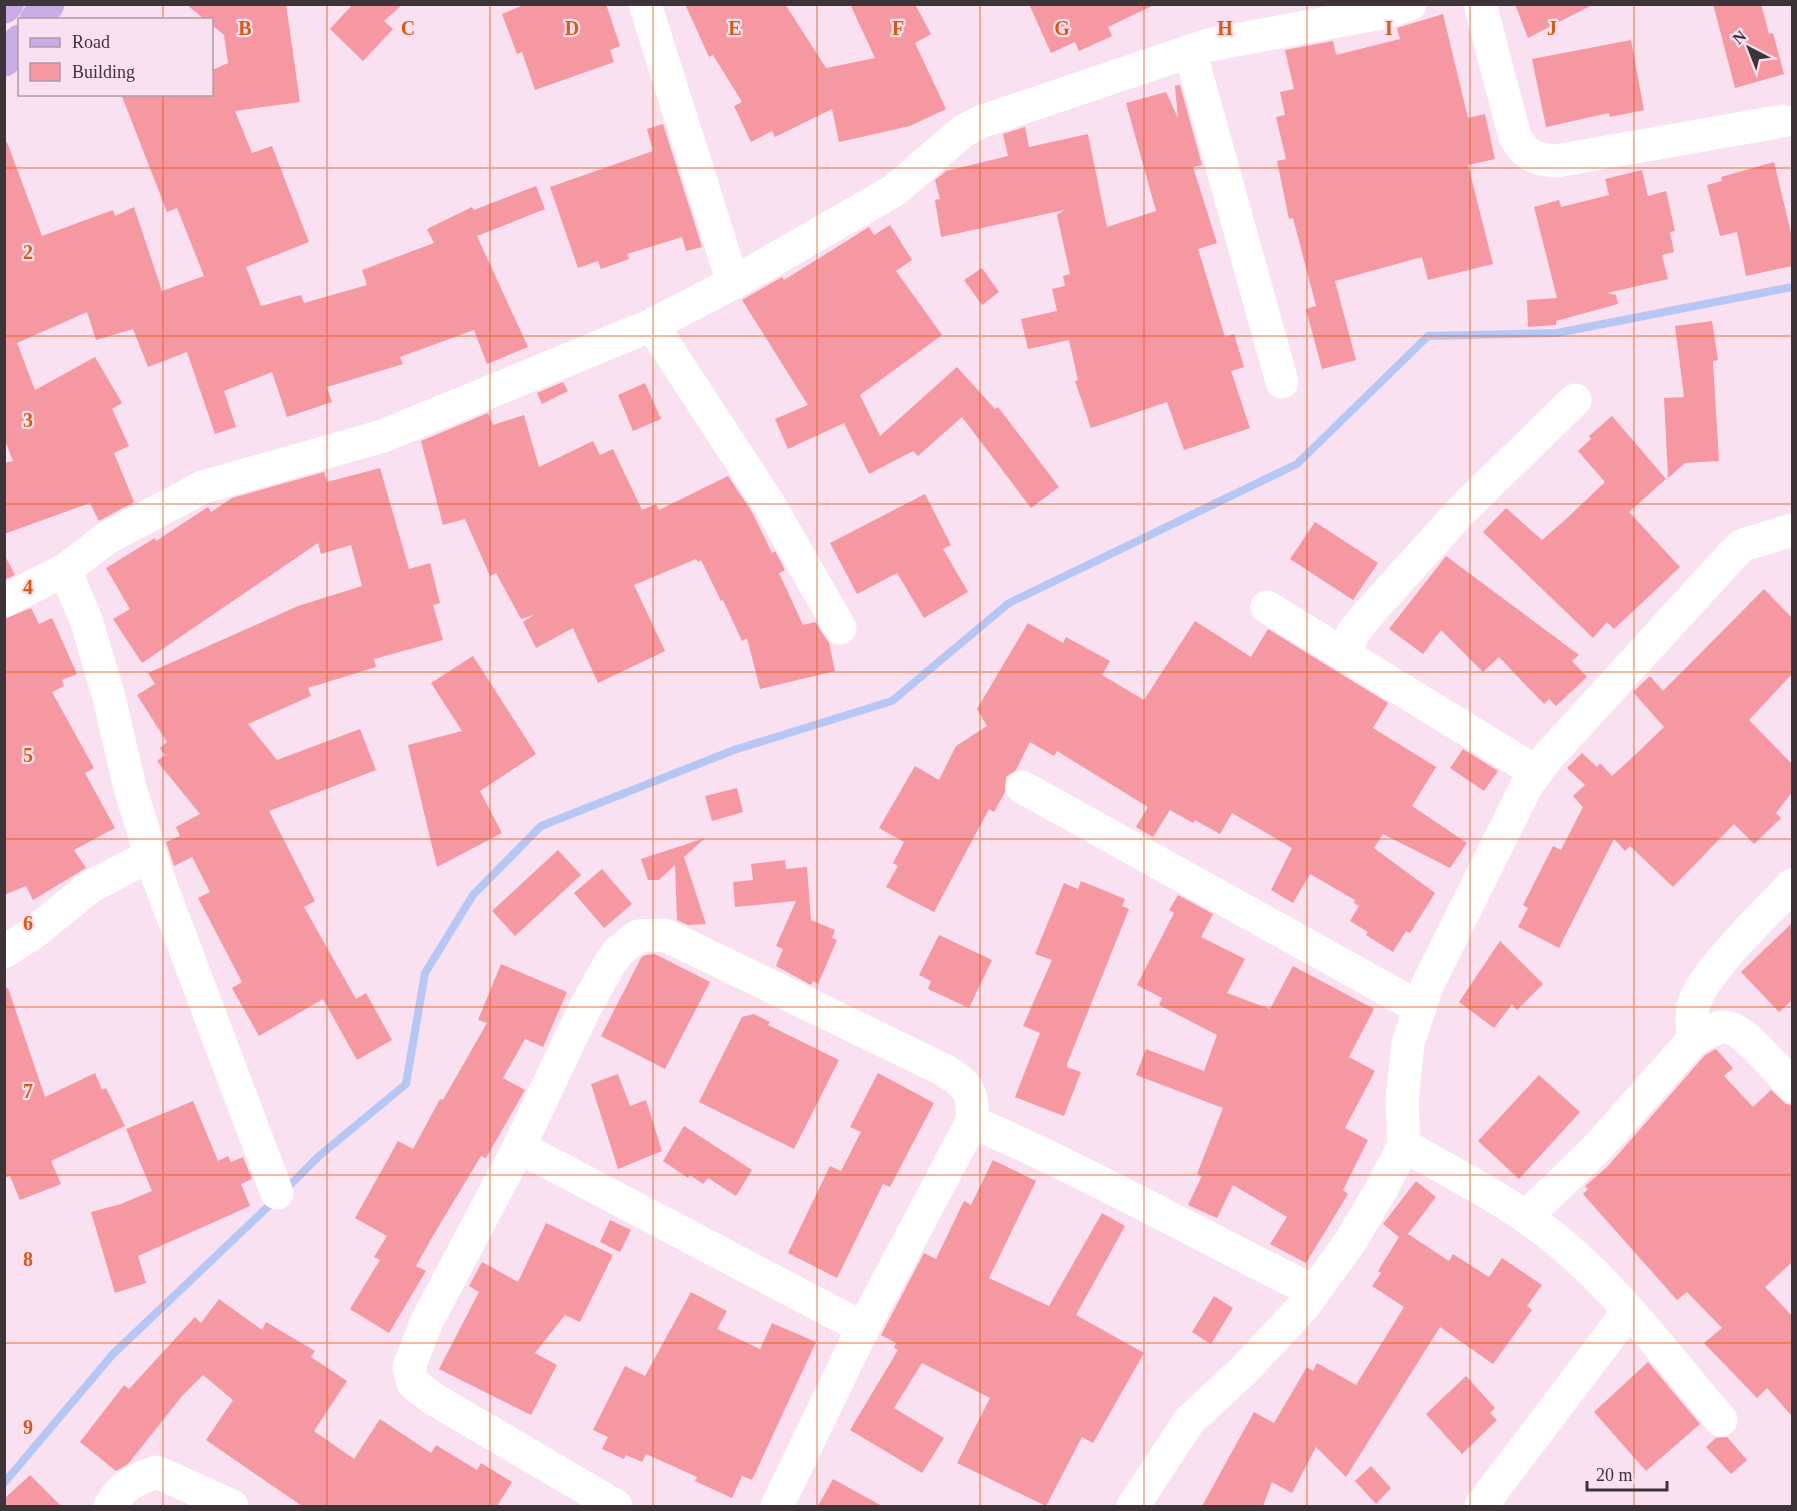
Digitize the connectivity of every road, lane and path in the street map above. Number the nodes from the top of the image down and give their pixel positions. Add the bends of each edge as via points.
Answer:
1 (48, 4) edge
2 (645, 4) edge
3 (1480, 4) edge
4 (1395, 7) edge
5 (38, 18) edge
6 (18, 43) edge
7 (1190, 51) junction
8 (4, 60) edge
9 (1783, 121) dead end
10 (733, 283) junction
11 (652, 325) junction
12 (1282, 382) dead end
13 (1575, 400) dead end
14 (1792, 530) edge
15 (64, 570) junction
16 (4, 602) edge
17 (1267, 607) dead end
18 (840, 628) dead end
19 (1347, 655) junction
20 (1536, 772) junction
21 (1022, 787) dead end
22 (151, 855) junction
23 (1792, 885) edge
24 (4, 952) edge
25 (1420, 1008) junction
26 (1693, 1040) junction
27 (1792, 1086) edge
28 (972, 1122) junction
29 (1404, 1145) junction
30 (519, 1147) junction
31 (277, 1193) dead end
32 (1526, 1217) junction
33 (1314, 1291) junction
34 (1628, 1312) junction
35 (863, 1328) junction
36 (1721, 1420) dead end
37 (110, 1506) edge
38 (232, 1506) edge
39 (616, 1506) edge
40 (777, 1506) edge
41 (1133, 1506) edge
42 (1481, 1506) edge

1 - 5 main road
2 - 10 street
3 - 9 street via 1515,137 1524,152 1535,159 1556,161
4 - 7 street
6 - 8 main road
7 - 10 street via 963,131 895,189
7 - 12 street
10 - 11 street
11 - 15 street via 383,436 203,487 107,538
11 - 18 street via 769,504
13 - 19 street via 1462,510 1369,613 1352,634
14 - 20 street via 1743,545 1735,552
15 - 16 street
15 - 22 street via 86,620
17 - 19 street
19 - 20 street
20 - 25 street via 1427,986
21 - 25 street
22 - 24 street via 90,887
22 - 31 street
23 - 26 street via 1717,967 1699,993 1693,1008
25 - 29 street via 1408,1043 1402,1101
26 - 27 street via 1725,1027 1741,1032
26 - 32 street via 1598,1147
28 - 30 street via 974,1100 957,1078 665,934 653,933 638,936 610,963
28 - 33 street via 1038,1150 1219,1246
28 - 35 street
29 - 32 street
29 - 33 street via 1350,1242
30 - 35 street
30 - 39 street via 427,1321 409,1367 413,1383
32 - 34 street via 1579,1260
33 - 41 street via 1244,1370 1189,1421
34 - 36 street
34 - 42 street
35 - 40 street
37 - 38 street via 132,1481 157,1472

